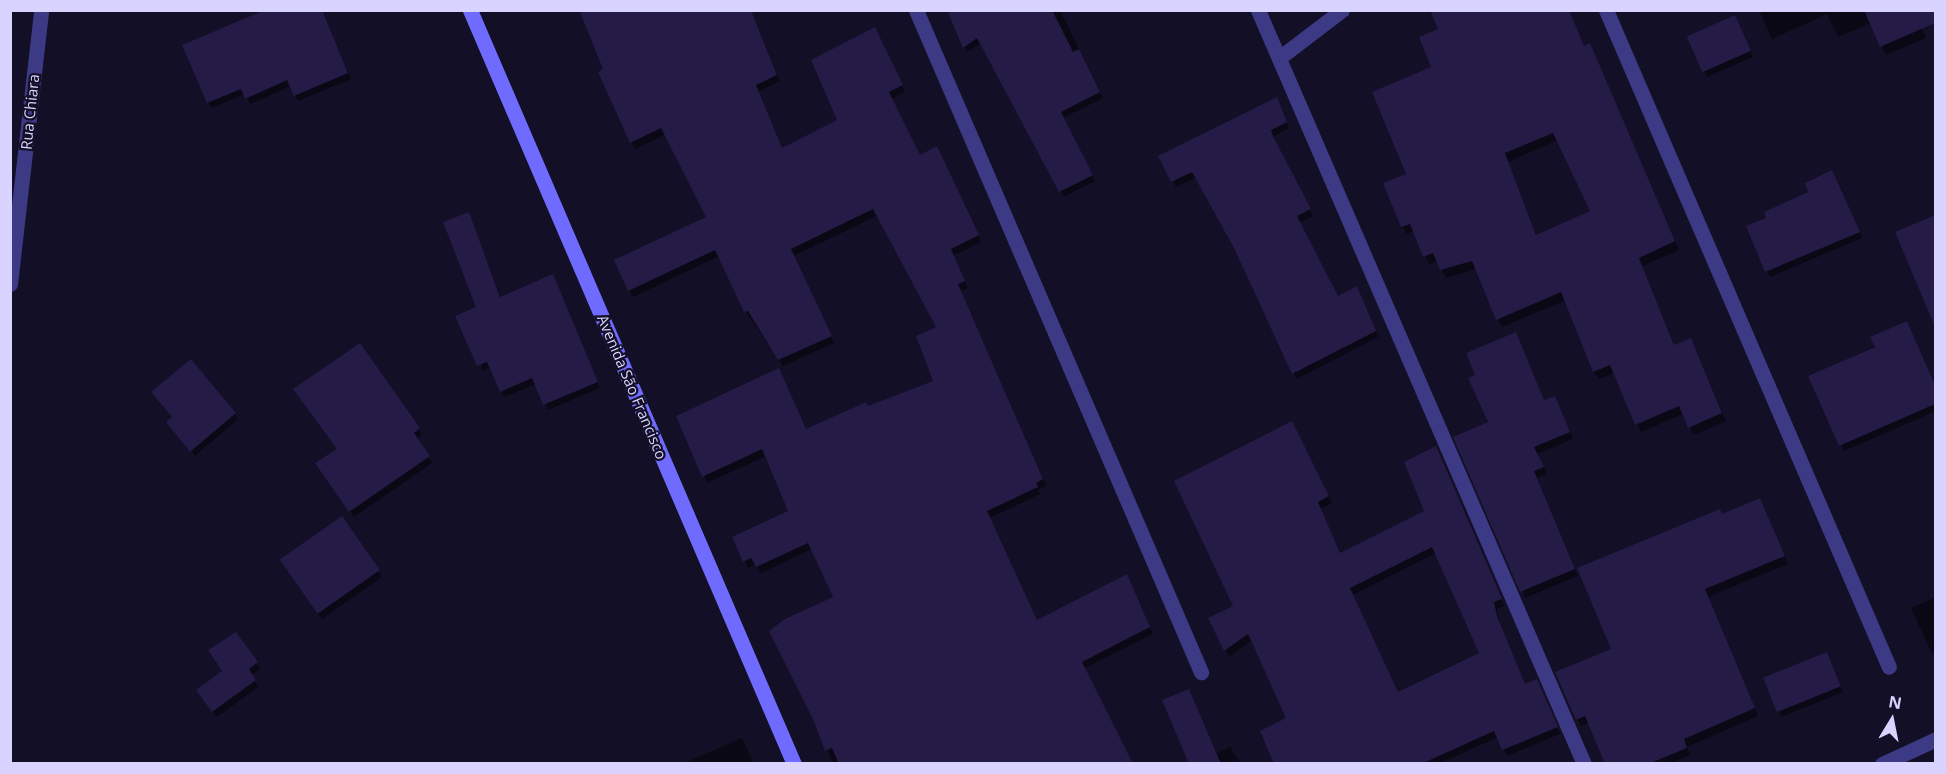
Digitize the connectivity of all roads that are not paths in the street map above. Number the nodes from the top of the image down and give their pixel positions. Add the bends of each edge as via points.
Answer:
1 (41, 10) edge
2 (470, 10) edge
3 (916, 10) edge
4 (1258, 10) edge
5 (1342, 10) edge
6 (1606, 10) edge
7 (1279, 58) junction
8 (10, 284) edge
9 (1889, 667) dead end
10 (1201, 672) dead end
11 (1935, 739) edge
12 (794, 764) edge
13 (1584, 764) edge
14 (1882, 764) edge

1 - 8 street, Rua Chiara
2 - 12 street, Avenida São Francisco
3 - 10 street
4 - 7 street
5 - 7 street
6 - 9 street
7 - 13 street
11 - 14 street

